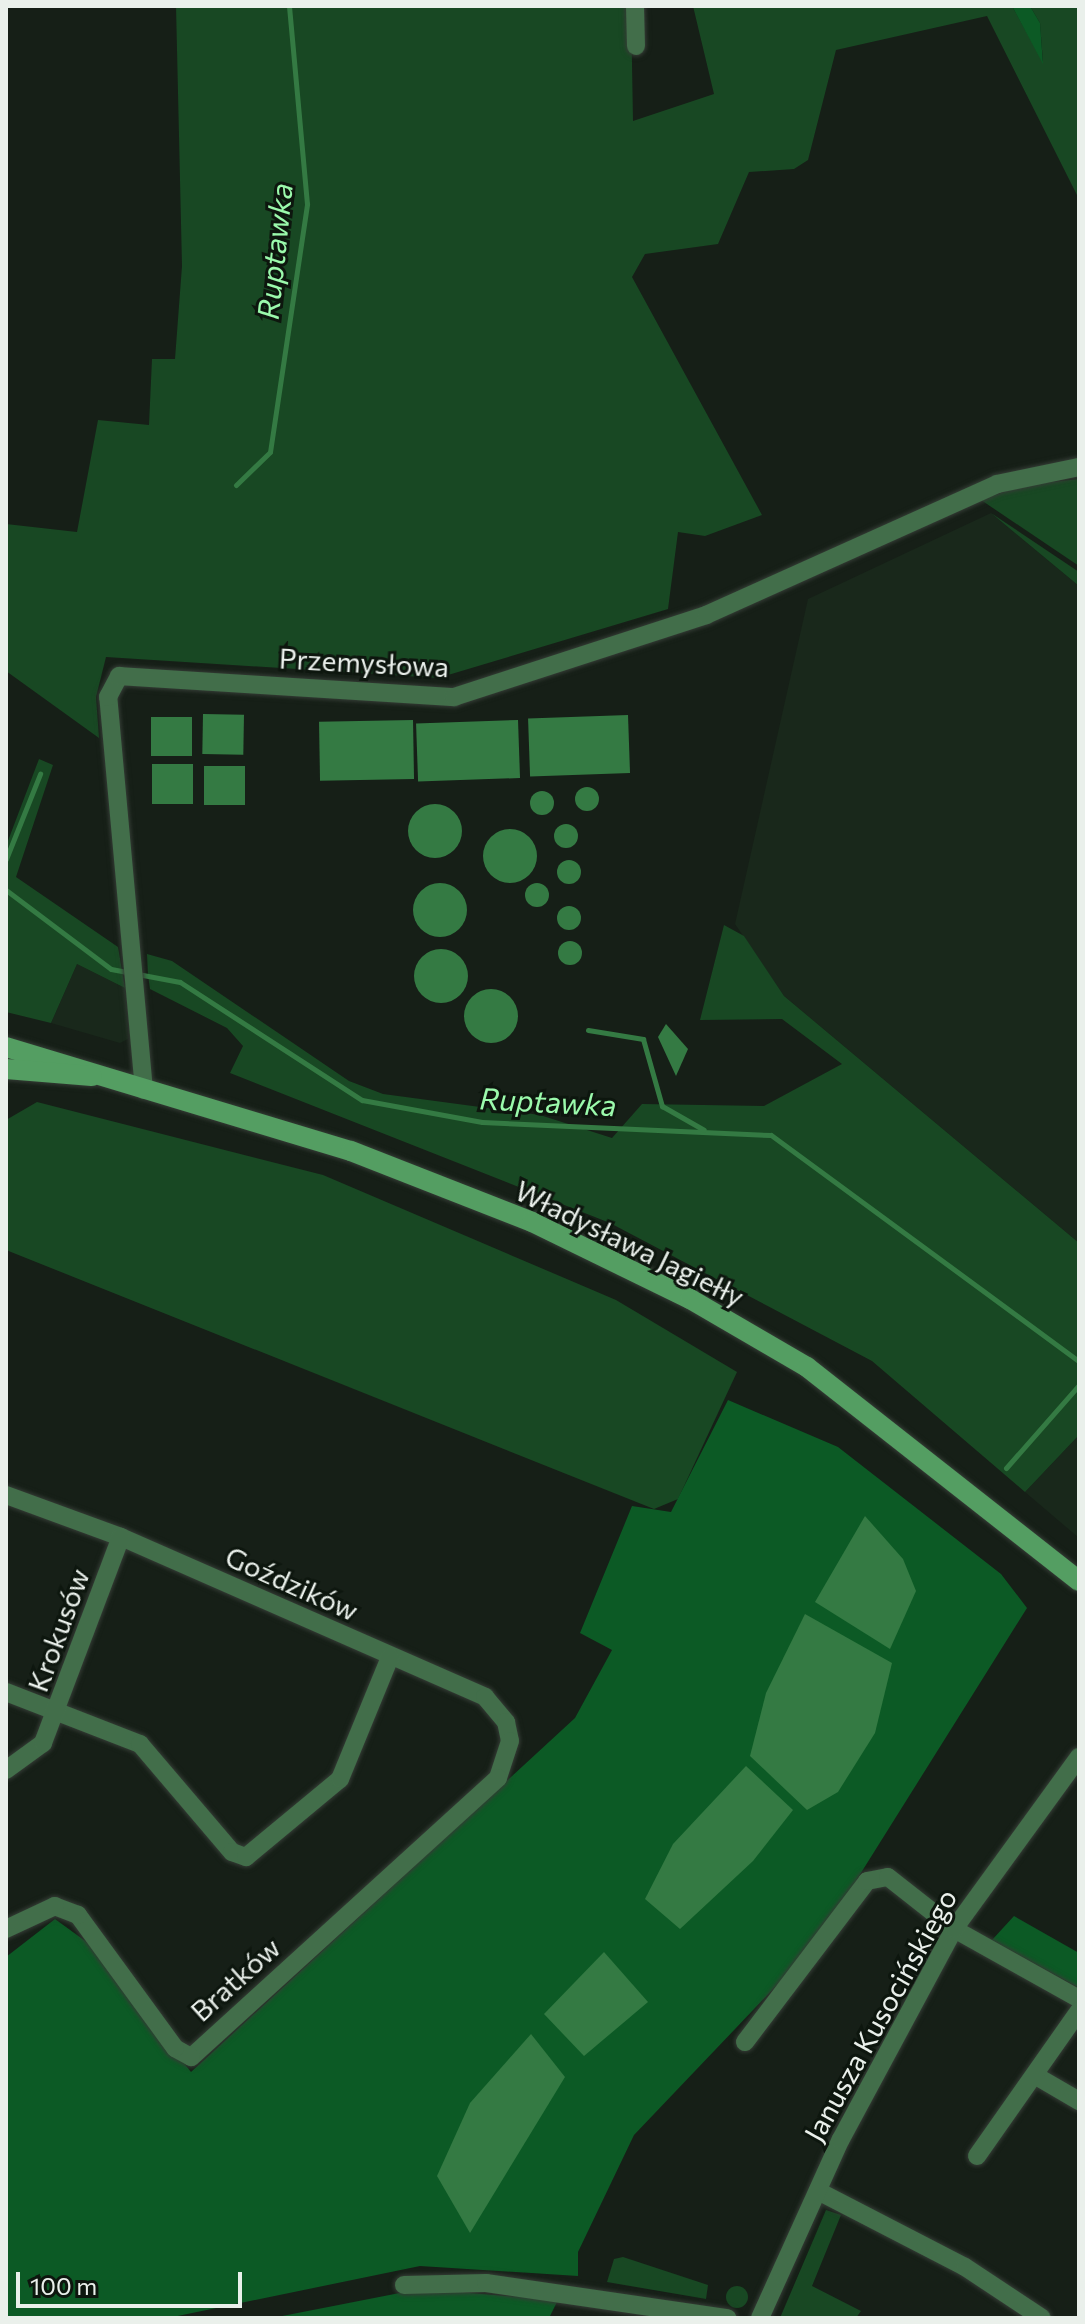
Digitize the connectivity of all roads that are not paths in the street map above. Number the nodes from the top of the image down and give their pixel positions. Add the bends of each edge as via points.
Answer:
1 (635, 6) edge
2 (636, 46) dead end
3 (1079, 467) edge
4 (6, 1047) edge
5 (6, 1069) edge
6 (92, 1076) junction
7 (144, 1090) junction
8 (6, 1495) edge
9 (121, 1537) junction
10 (1079, 1581) edge
11 (390, 1657) junction
12 (6, 1692) edge
13 (58, 1712) junction
14 (1079, 1757) edge
15 (506, 1763) joint
16 (6, 1770) edge
17 (6, 1929) edge
18 (954, 1929) junction
19 (1079, 1999) edge
20 (1079, 2011) edge
21 (745, 2042) dead end
22 (1036, 2076) junction
23 (1079, 2101) edge
24 (977, 2156) dead end
25 (818, 2191) junction
26 (404, 2285) dead end
27 (727, 2318) edge
28 (760, 2318) edge
29 (1042, 2318) edge

1 - 2 street
3 - 7 street, Przemysłowa via 997,484 706,615 454,697 119,676 108,697
4 - 6 street, Władysława Jagiełły via 70,1062
5 - 6 street, Władysława Jagiełły
6 - 7 street, Władysława Jagiełły
7 - 10 street, Władysława Jagiełły via 351,1151 532,1222 690,1299 807,1367
8 - 9 street, Goździków
9 - 11 street, Goździków
9 - 13 street, Krokusów
11 - 13 street via 340,1779 246,1857 232,1852 140,1744
11 - 15 street, Goździków via 497,1708 510,1741
12 - 13 street
13 - 16 street, Krokusów via 43,1743
14 - 18 street, Janusza Kusocińskiego
15 - 17 street, Bratków via 191,2057 175,2048 78,1915 55,1906
18 - 19 street
18 - 21 street via 888,1877 867,1881
18 - 25 street, Janusza Kusocińskiego
20 - 22 street
22 - 23 street
22 - 24 street
25 - 28 street, Janusza Kusocińskiego
25 - 29 street via 965,2267
26 - 27 street via 486,2283

